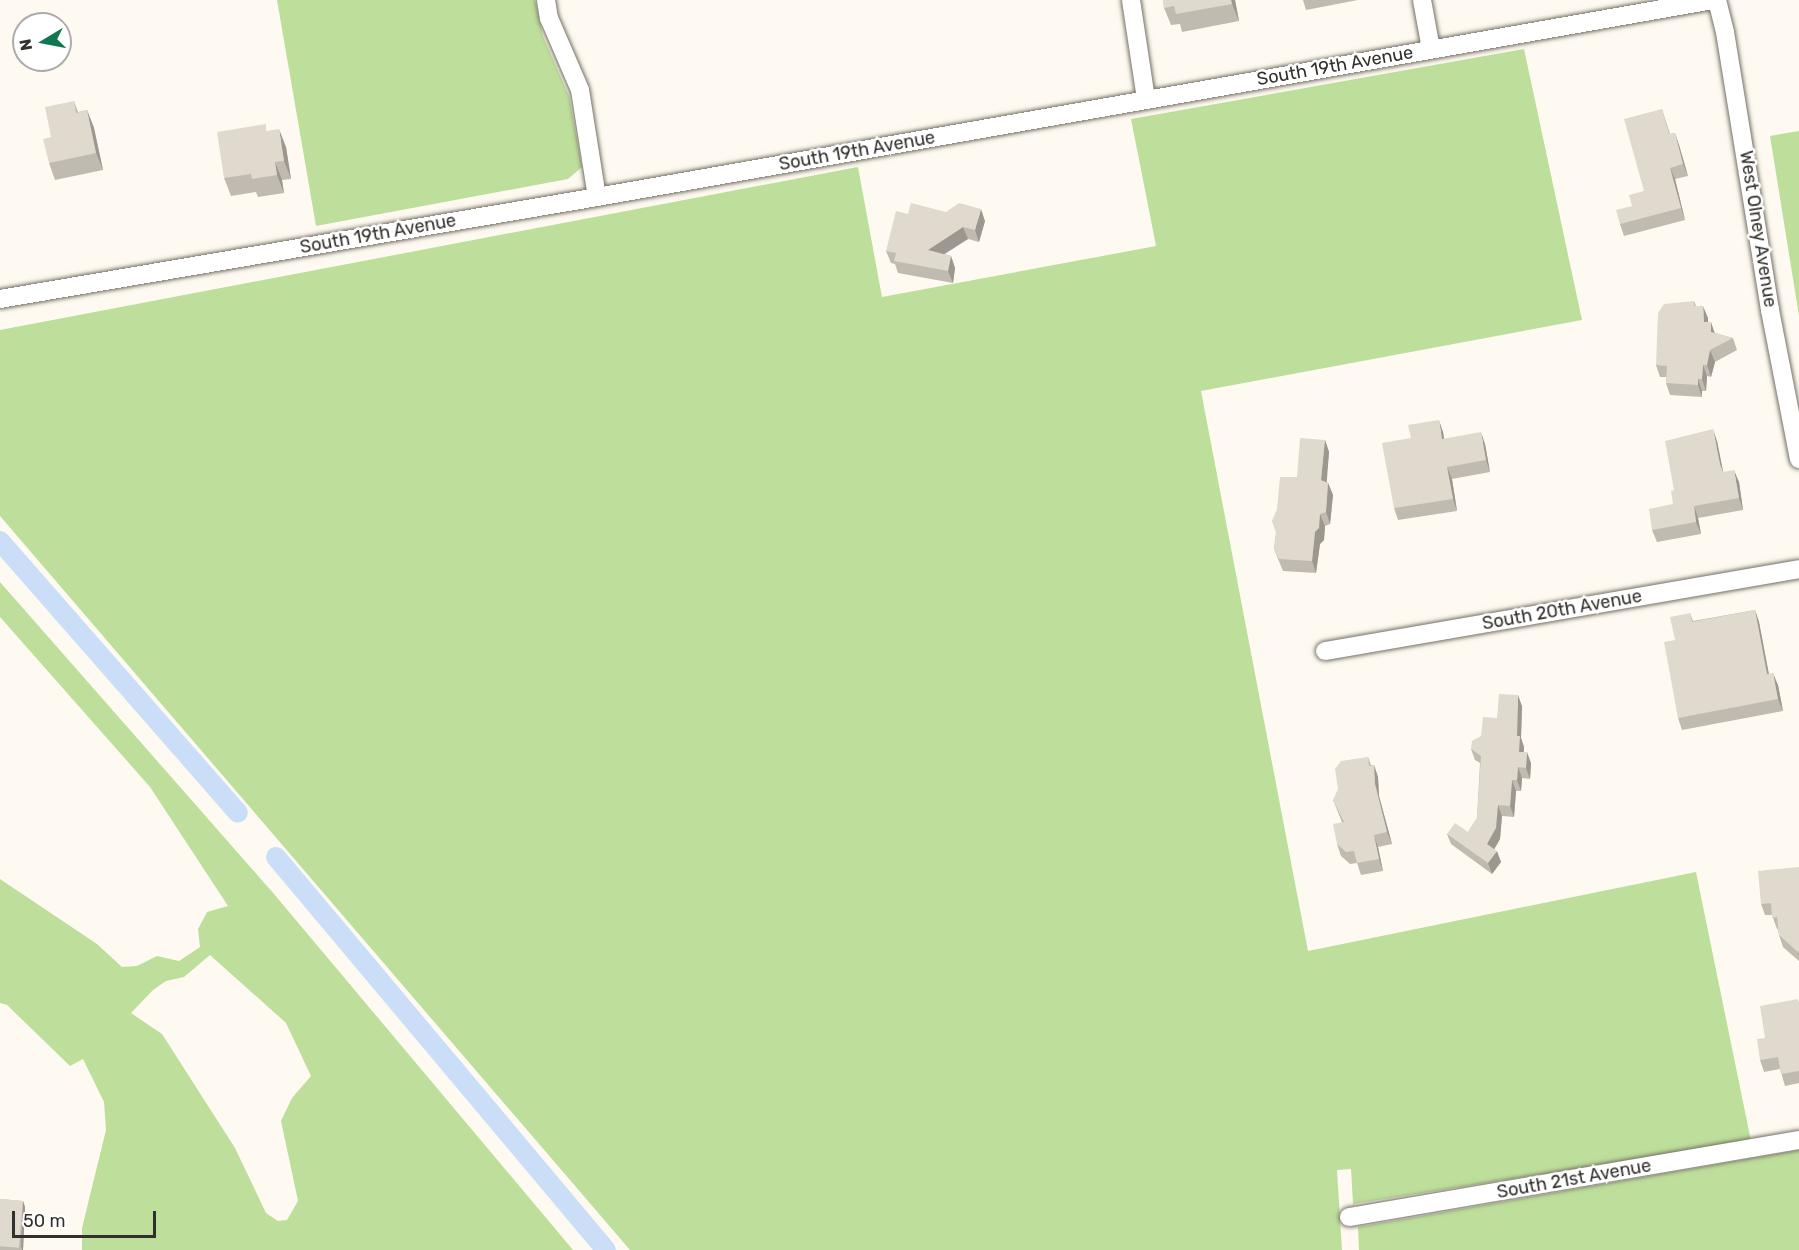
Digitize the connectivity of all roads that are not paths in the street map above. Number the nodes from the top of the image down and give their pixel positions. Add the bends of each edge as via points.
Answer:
1 (546, 0) edge
2 (1131, 0) edge
3 (1422, 0) edge
4 (1715, 0) edge
5 (1431, 50) junction
6 (1146, 99) junction
7 (597, 197) junction
8 (0, 299) edge
9 (1799, 459) edge
10 (1799, 569) edge
11 (1325, 651) dead end
12 (1799, 1140) edge
13 (1349, 1217) dead end

1 - 7 street via 549,18 580,90
2 - 6 street
3 - 5 street
4 - 5 street, South 19th Avenue
4 - 9 street, West Olney Avenue via 1725,32 1770,310
5 - 6 street, South 19th Avenue
6 - 7 street, South 19th Avenue
7 - 8 street, South 19th Avenue
10 - 11 street, South 20th Avenue
12 - 13 street, South 21st Avenue

